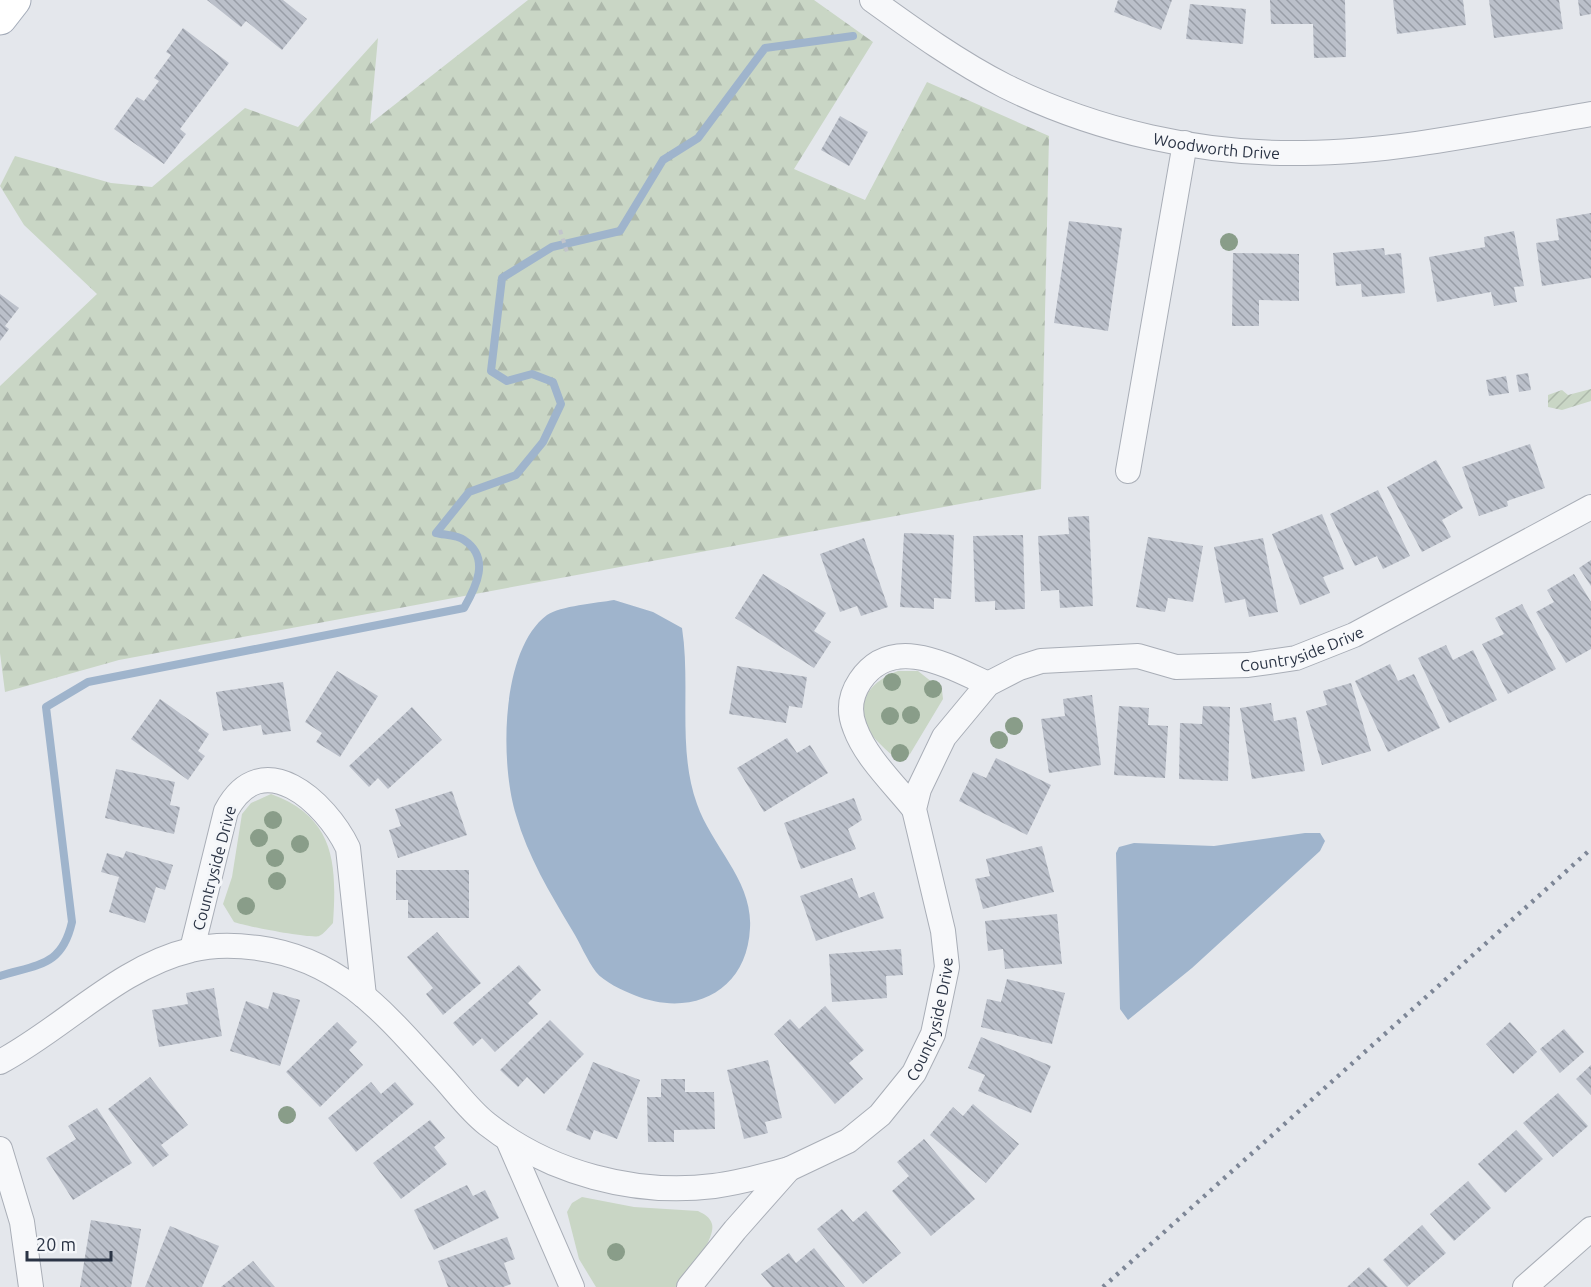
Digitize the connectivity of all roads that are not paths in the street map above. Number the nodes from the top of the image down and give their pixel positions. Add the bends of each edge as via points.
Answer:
1 (14, 0) edge
2 (872, 0) edge
3 (0, 18) edge
4 (1591, 114) edge
5 (1185, 143) junction
6 (1128, 471) dead end
7 (1591, 507) edge
8 (988, 684) junction
9 (914, 809) junction
10 (192, 949) junction
11 (364, 996) junction
12 (0, 1062) edge
13 (508, 1140) junction
14 (0, 1149) edge
15 (789, 1169) junction
16 (1591, 1229) edge
17 (31, 1287) edge
18 (572, 1287) edge
19 (688, 1287) edge
20 (1525, 1287) edge

1 - 3 main road
2 - 5 street, Woodworth Drive via 935,45 1006,86 1102,124
4 - 5 street, Woodworth Drive via 1334,152 1264,153
5 - 6 street
7 - 8 street, Countryside Drive via 1354,635 1296,658 1248,665 1176,667 1138,656 1041,661
8 - 9 street, Countryside Drive via 944,737 919,789
8 - 9 street, Countryside Drive via 937,661 898,656 880,662 853,691 850,711 855,730
9 - 15 street, Countryside Drive via 944,931 947,967 933,1034 914,1073 880,1115 848,1141
10 - 11 street, Countryside Drive via 233,945 281,951 327,969
10 - 11 street, Countryside Drive via 226,811 234,796 245,787 273,780 311,797 339,829 348,848
10 - 12 street, Countryside Drive via 150,964 29,1047
11 - 13 street, Countryside Drive via 386,1014 484,1122
13 - 15 street, Countryside Drive via 592,1177 632,1186 714,1186
13 - 18 street, Countryside Drive
14 - 17 street via 22,1222
15 - 19 street, Countryside Drive
16 - 20 street

